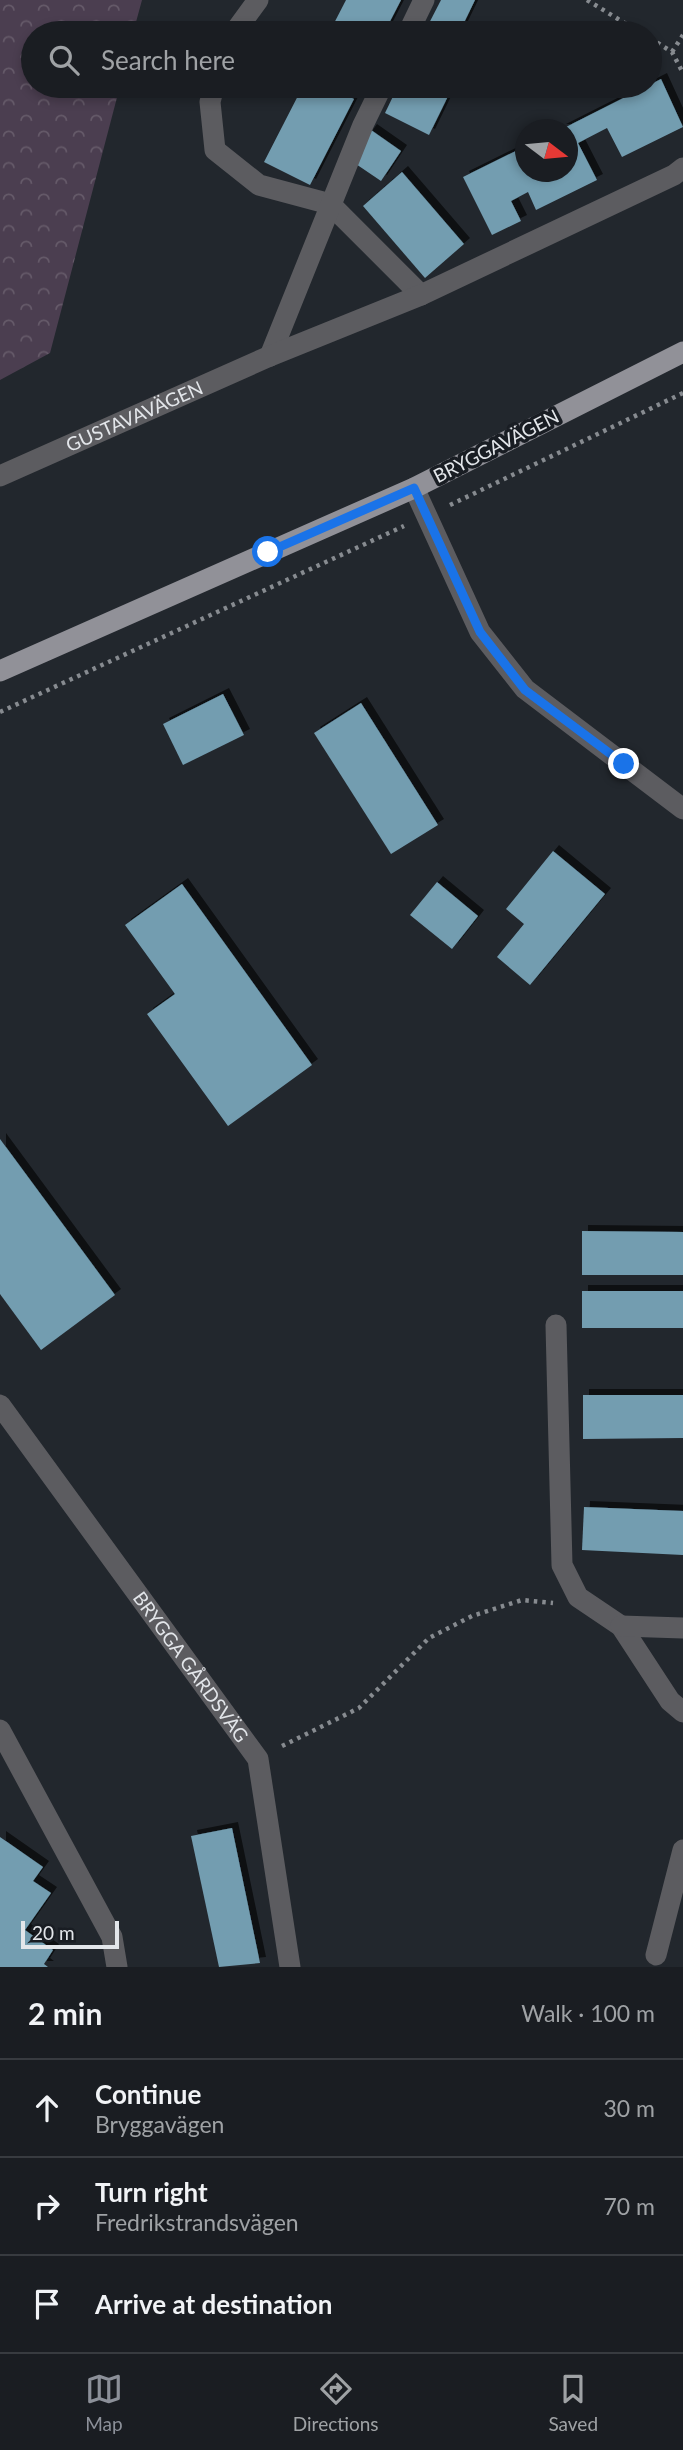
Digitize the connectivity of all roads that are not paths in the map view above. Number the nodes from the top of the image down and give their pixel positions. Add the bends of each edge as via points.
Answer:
1 (258, 0) edge
2 (424, 0) edge
3 (243, 21) edge
4 (414, 21) edge
5 (211, 98) edge
6 (377, 98) edge
7 (683, 167) edge
8 (330, 204) junction
9 (421, 295) junction
10 (683, 352) edge
11 (270, 356) junction
12 (0, 476) edge
13 (414, 488) junction
14 (0, 671) edge
15 (683, 809) edge
16 (556, 1325) dead end
17 (0, 1405) edge
18 (621, 1626) junction
19 (683, 1628) edge
20 (683, 1712) edge
21 (0, 1730) edge
22 (683, 1850) edge
23 (656, 1955) dead end
24 (117, 1967) edge
25 (290, 1967) edge

1 - 3 street
2 - 4 street
5 - 8 street via 215,150 259,185
6 - 8 street
7 - 9 street, GUSTAVAVÄGEN
8 - 9 street
8 - 11 street
9 - 11 street, GUSTAVAVÄGEN
10 - 13 main road, BRYGGAVÄGEN
11 - 12 street, GUSTAVAVÄGEN
13 - 14 main road, BRYGGAVÄGEN
13 - 15 street via 480,632 525,690
16 - 18 street via 562,1565 578,1597
17 - 25 street, BRYGGA GÅRDSVÄG via 258,1759
18 - 19 street
18 - 20 street via 670,1701
21 - 24 street via 112,1937
22 - 23 street

